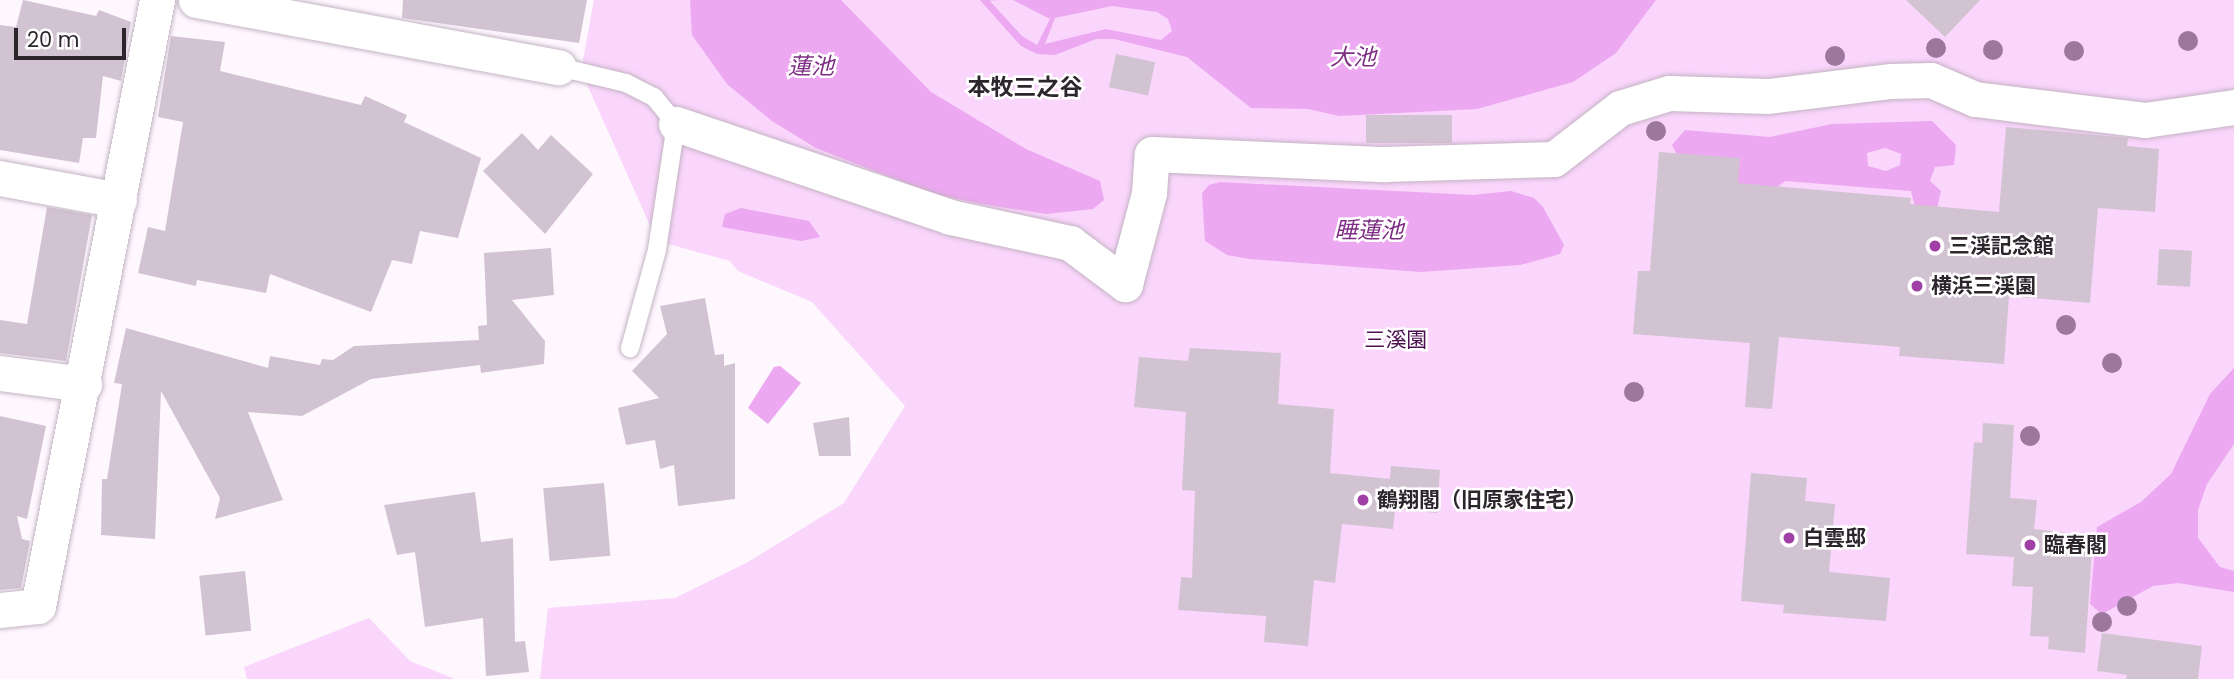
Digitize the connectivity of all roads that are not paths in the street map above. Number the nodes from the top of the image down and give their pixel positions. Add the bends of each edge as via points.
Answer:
1 (157, 0) edge
2 (196, 0) edge
3 (348, 14) edge
4 (559, 67) joint
5 (2234, 107) edge
6 (676, 124) junction
7 (0, 178) edge
8 (119, 200) junction
9 (630, 348) dead end
10 (0, 373) edge
11 (84, 384) junction
12 (0, 610) edge

1 - 8 street
2 - 3 street
3 - 4 street
4 - 6 lane via 626,83 654,97
5 - 6 street via 2145,120 1975,99 1931,80 1891,81 1768,96 1669,93 1620,108 1554,159 1397,164 1152,154 1147,205 1125,285 1070,243 950,217
6 - 9 lane via 669,189
7 - 8 street
8 - 11 street
10 - 11 street
11 - 12 street via 38,606

